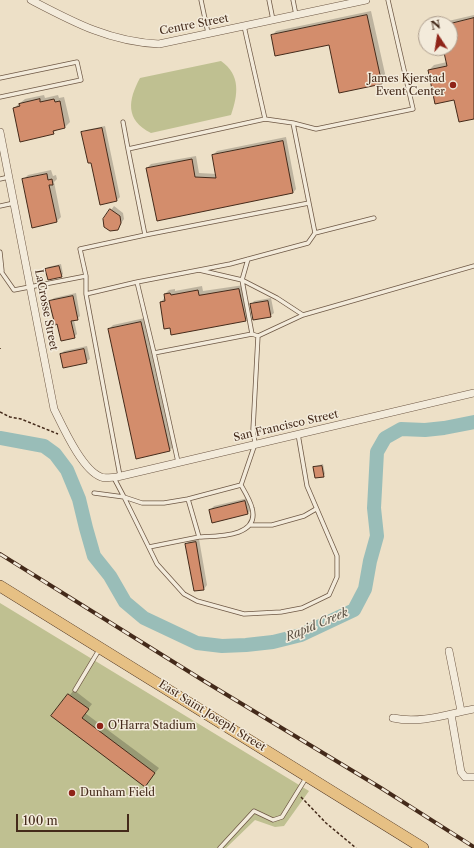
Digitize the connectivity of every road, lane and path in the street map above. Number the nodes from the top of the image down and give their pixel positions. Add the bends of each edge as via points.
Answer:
1 (31, 0) edge
2 (201, 0) edge
3 (269, 0) edge
4 (293, 0) edge
5 (366, 0) edge
6 (388, 0) edge
7 (345, 2) edge
8 (296, 14) junction
9 (274, 20) junction
10 (244, 26) junction
11 (208, 33) junction
12 (0, 78) edge
13 (0, 97) edge
14 (265, 120) junction
15 (123, 122) dead end
16 (293, 123) junction
17 (0, 132) edge
18 (1, 142) edge
19 (128, 149) junction
20 (9, 177) junction
21 (0, 179) edge
22 (14, 203) junction
23 (309, 203) junction
24 (0, 206) edge
25 (374, 218) dead end
26 (315, 233) junction
27 (145, 235) junction
28 (0, 252) edge
29 (248, 259) junction
30 (474, 266) edge
31 (198, 270) junction
32 (1, 271) edge
33 (86, 276) junction
34 (242, 280) junction
35 (137, 282) junction
36 (31, 288) junction
37 (86, 294) junction
38 (303, 315) junction
39 (252, 334) junction
40 (258, 336) junction
41 (154, 353) junction
42 (474, 393) edge
43 (0, 412) edge
44 (298, 434) junction
45 (67, 436) junction
46 (255, 444) junction
47 (178, 462) junction
48 (102, 477) joint
49 (117, 477) junction
50 (241, 485) junction
51 (94, 493) dead end
52 (124, 497) junction
53 (188, 499) junction
54 (316, 509) junction
55 (250, 525) junction
56 (199, 537) junction
57 (149, 547) junction
58 (0, 586) edge
59 (101, 648) junction
60 (449, 651) dead end
61 (75, 690) dead end
62 (474, 709) edge
63 (461, 711) junction
64 (451, 714) junction
65 (393, 718) dead end
66 (307, 776) junction
67 (474, 777) edge
68 (296, 794) junction
69 (220, 848) edge
70 (356, 848) edge
71 (423, 848) edge

1 - 11 street, Centre Street via 71,21 107,36 125,40 158,44
2 - 11 lane
3 - 9 lane
4 - 8 lane
5 - 7 street, Centre Street
6 - 16 lane via 413,109 316,129
7 - 8 street, Centre Street
8 - 9 street, Centre Street
9 - 10 street, Centre Street
10 - 11 street, Centre Street
10 - 14 lane
12 - 13 lane via 77,62 81,80
14 - 16 lane
14 - 19 lane
15 - 19 lane
16 - 23 lane
17 - 18 street, LaCrosse Street
18 - 20 street, LaCrosse Street
19 - 27 lane
20 - 21 lane
20 - 22 street, LaCrosse Street
22 - 24 lane
22 - 36 street, LaCrosse Street
23 - 26 lane
23 - 27 lane
25 - 26 lane
26 - 29 lane via 308,244
27 - 33 lane via 80,249
28 - 32 lane
29 - 31 lane
29 - 34 lane
30 - 38 lane
31 - 34 lane
31 - 35 lane
32 - 36 lane via 14,290
33 - 36 lane
33 - 37 lane
34 - 38 lane
34 - 39 lane
35 - 37 lane
35 - 41 lane
36 - 45 street, LaCrosse Street via 54,409
37 - 49 lane
38 - 40 lane
39 - 40 lane
39 - 41 lane
40 - 46 lane via 253,429
41 - 47 lane
42 - 44 street, San Francisco Street
43 - 45 path via 61,436
44 - 46 street, San Francisco Street
44 - 54 lane via 307,486
45 - 48 street, LaCrosse Street via 89,468
46 - 47 street, San Francisco Street
46 - 50 lane
47 - 49 street, San Francisco Street
48 - 49 street, San Francisco Street
49 - 52 lane
50 - 53 lane
50 - 55 lane via 252,508 253,517
51 - 52 lane
52 - 53 lane via 142,502 164,503
52 - 57 lane
53 - 56 lane
54 - 55 lane via 304,516 272,525
54 - 57 lane via 337,556 337,577 329,595 302,608 244,614 198,601 184,594 157,564
55 - 56 lane via 244,530 227,535
56 - 57 lane
58 - 59 main road, East Saint Joseph Street
59 - 61 lane
59 - 66 main road, East Saint Joseph Street
60 - 63 street
62 - 63 street
63 - 64 street
64 - 65 street via 409,721
64 - 67 street via 461,772 465,777
66 - 68 lane
66 - 71 main road, East Saint Joseph Street
68 - 69 lane via 282,817 273,820 254,811
68 - 70 path

